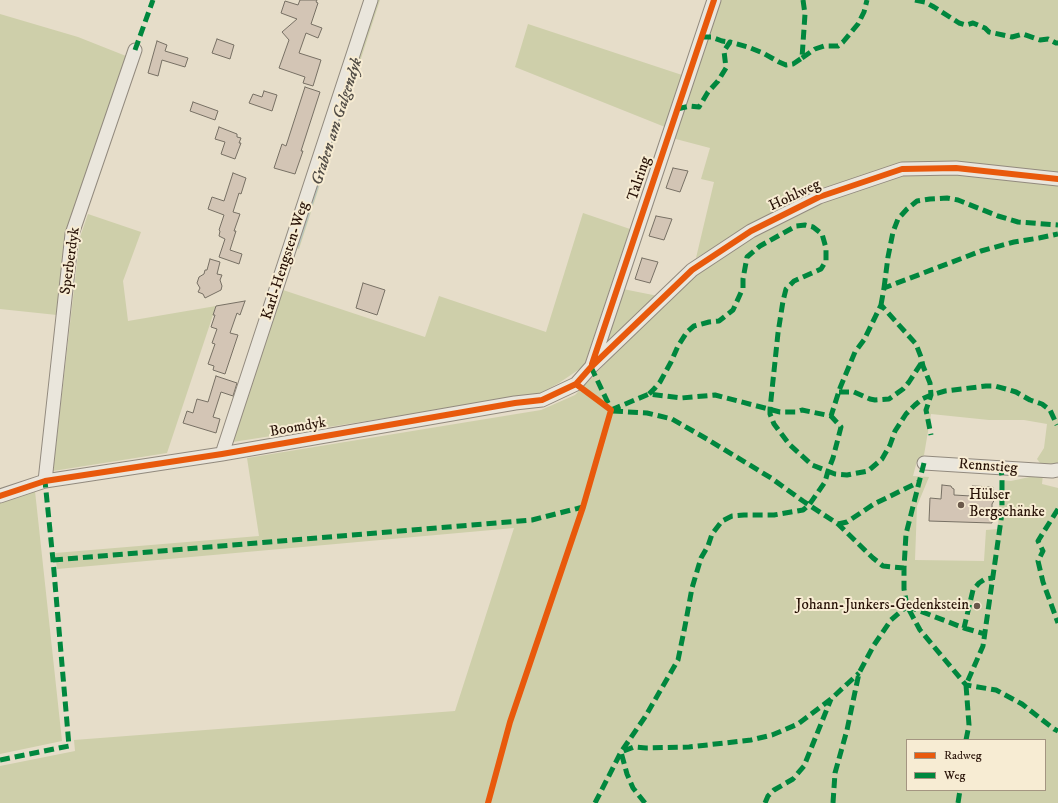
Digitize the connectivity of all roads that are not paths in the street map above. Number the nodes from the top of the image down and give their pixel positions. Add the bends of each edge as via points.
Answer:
1 (371, 0) edge
2 (714, 0) edge
3 (135, 50) dead end
4 (1058, 179) edge
5 (591, 367) junction
6 (222, 454) junction
7 (924, 463) dead end
8 (1056, 472) edge
9 (45, 481) junction
10 (0, 496) edge

1 - 6 street, Karl-Hengsten-Weg
2 - 5 street, Talring
3 - 9 street, Sperberdyk via 72,234
4 - 5 street, Hohlweg via 956,168 902,170 819,198 751,231 692,270
5 - 6 street, Boomdyk via 576,384 542,400
6 - 9 street, Boomdyk
7 - 8 street, Rennstieg
9 - 10 street, Boomdyk

